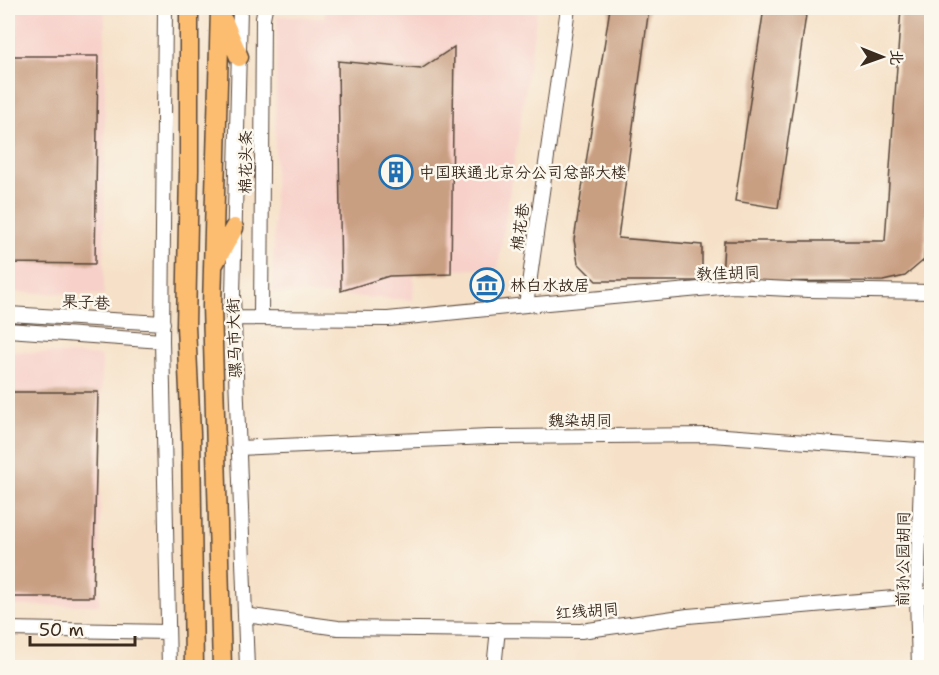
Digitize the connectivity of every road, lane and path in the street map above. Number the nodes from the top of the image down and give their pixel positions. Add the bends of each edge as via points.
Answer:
1 (165, 8) edge
2 (189, 8) edge
3 (240, 8) edge
4 (265, 8) edge
5 (568, 8) edge
6 (220, 10) edge
7 (239, 57) junction
8 (234, 228) junction
9 (213, 265) junction
10 (932, 292) edge
11 (526, 305) junction
12 (8, 314) edge
13 (234, 318) junction
14 (261, 318) junction
15 (163, 323) junction
16 (8, 330) edge
17 (162, 341) junction
18 (238, 448) junction
19 (927, 451) edge
20 (924, 596) edge
21 (245, 615) junction
22 (8, 629) edge
23 (498, 629) junction
24 (168, 632) junction
25 (170, 668) edge
26 (194, 668) edge
27 (222, 668) edge
28 (247, 668) edge
29 (494, 668) edge
30 (919, 668) edge

1 - 15 street
2 - 26 main road via 186,326
3 - 7 street, 骡马市大街
4 - 14 street, 棉花头条
5 - 11 street, 棉花巷
6 - 7 main road
6 - 9 main road, 骡马市大街
7 - 8 street, 骡马市大街
8 - 9 main road
8 - 13 street, 骡马市大街
9 - 27 main road, 骡马市大街
10 - 11 street, 教佳胡同 via 732,286
11 - 14 street via 388,319
12 - 15 street, 果子巷
13 - 14 street
13 - 18 street, 骡马市大街
15 - 17 street
16 - 17 street, 果子巷
17 - 24 street
18 - 19 street, 魏染胡同 via 489,437 711,435
18 - 21 street, 骡马市大街
19 - 20 street, 前孙公园胡同
20 - 23 street, 红线胡同 via 688,616 581,631
20 - 30 street, 前孙公园胡同
21 - 23 street, 红线胡同 via 338,628
21 - 28 street, 骡马市大街
22 - 24 street
23 - 29 street
24 - 25 street

